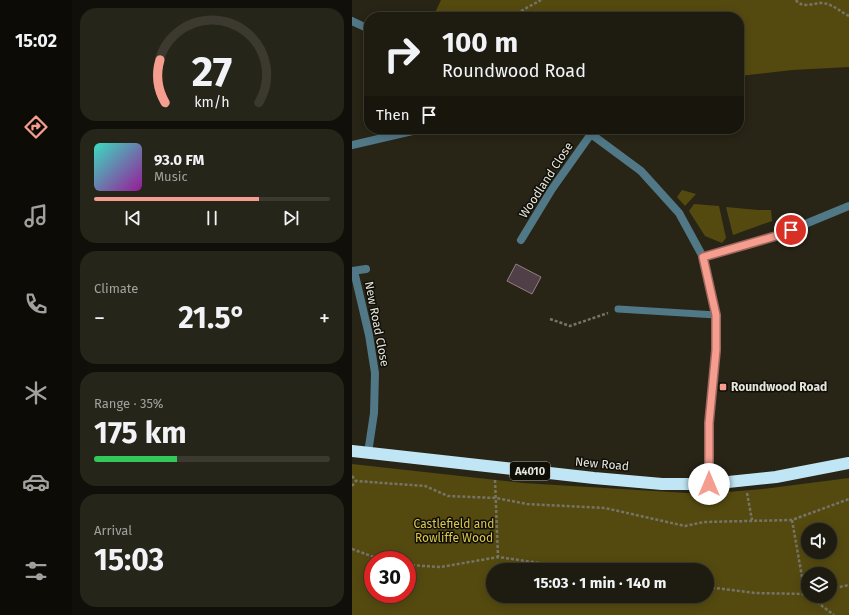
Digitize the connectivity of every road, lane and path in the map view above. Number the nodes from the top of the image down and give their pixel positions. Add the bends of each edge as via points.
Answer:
1 (541, 0) edge
2 (796, 0) edge
3 (520, 12) edge
4 (849, 16) edge
5 (352, 21) edge
6 (364, 26) edge
7 (399, 134) edge
8 (591, 134) joint
9 (352, 145) edge
10 (849, 206) edge
11 (521, 240) dead end
12 (703, 257) junction
13 (366, 269) dead end
14 (353, 271) edge
15 (618, 309) joint
16 (716, 315) junction
17 (550, 319) dead end
18 (352, 451) edge
19 (368, 453) junction
20 (849, 463) edge
21 (494, 467) junction
22 (352, 476) edge
23 (744, 480) junction
24 (356, 481) junction
25 (709, 484) junction
26 (352, 486) edge
27 (496, 498) junction
28 (849, 499) edge
29 (752, 520) junction
30 (792, 520) junction
31 (352, 549) edge
32 (364, 553) edge
33 (498, 557) junction
34 (540, 563) edge
35 (416, 566) edge
36 (802, 567) edge
37 (849, 585) edge
38 (714, 588) edge
39 (837, 588) edge
40 (801, 594) edge
41 (819, 603) edge
42 (834, 615) edge

1 - 3 path
2 - 4 path via 803,5 831,4
5 - 6 street
7 - 9 street
8 - 11 street, Woodland Close via 552,189
8 - 12 street via 641,171 679,213
10 - 12 street via 776,236
12 - 16 street
13 - 14 street, New Road Close
14 - 19 street, New Road Close via 369,335 375,373 374,413
15 - 16 lane
15 - 17 path via 570,326
16 - 25 street via 716,350 709,423
18 - 19 highway, New Road / A4010
19 - 21 highway, New Road / A4010
20 - 23 highway, New Road / A4010
21 - 25 highway, New Road / A4010 via 662,484
21 - 27 path
22 - 24 path
23 - 25 highway, New Road / A4010
23 - 29 path
24 - 26 path
24 - 27 path via 425,486 448,496
27 - 29 path via 527,504 605,508 685,526 704,522
27 - 33 path
28 - 30 path
29 - 30 path
30 - 36 path
31 - 32 path
33 - 34 path
33 - 35 path via 441,568
37 - 39 path
38 - 40 path via 755,593
41 - 42 path

